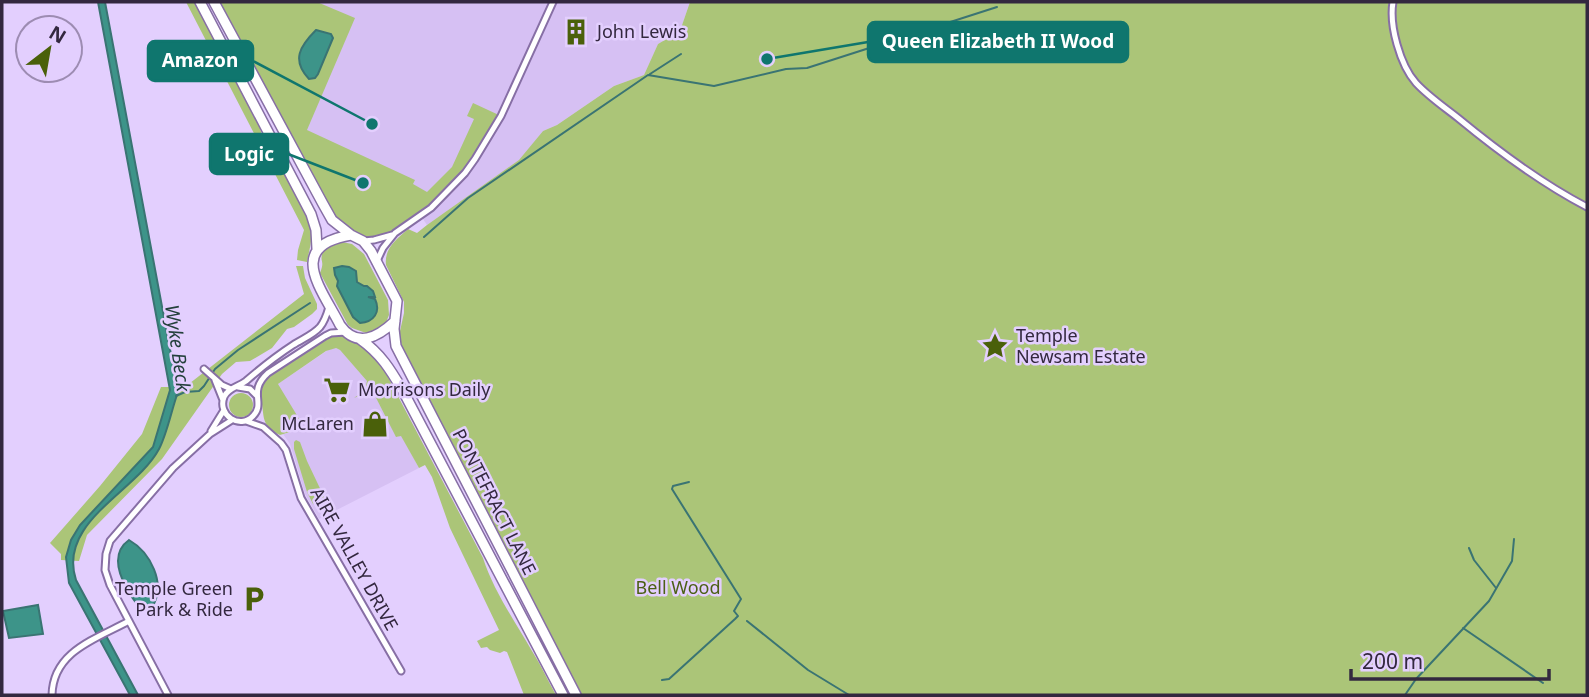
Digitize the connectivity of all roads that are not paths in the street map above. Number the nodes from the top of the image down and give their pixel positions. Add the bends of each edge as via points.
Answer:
1 (200, 2) edge
2 (214, 2) edge
3 (553, 2) edge
4 (1393, 2) edge
5 (1587, 206) edge
6 (395, 233) junction
7 (351, 235) junction
8 (363, 241) junction
9 (317, 250) junction
10 (376, 263) junction
11 (329, 304) junction
12 (396, 320) junction
13 (346, 332) junction
14 (360, 339) junction
15 (204, 369) dead end
16 (214, 379) junction
17 (234, 388) junction
18 (256, 395) junction
19 (223, 400) junction
20 (257, 410) junction
21 (224, 411) junction
22 (232, 420) junction
23 (246, 421) junction
24 (263, 427) junction
25 (210, 434) junction
26 (129, 621) junction
27 (401, 671) dead end
28 (52, 695) edge
29 (168, 695) edge
30 (563, 695) edge
31 (576, 695) edge

1 - 9 highway via 311,214
2 - 7 highway via 323,204
3 - 6 street via 475,159 431,208
4 - 5 street via 1390,15 1403,63 1416,83 1507,156
6 - 8 street
6 - 10 street
7 - 8 highway
7 - 9 highway
8 - 10 highway
9 - 11 highway via 315,278
10 - 12 highway via 397,302
11 - 13 highway
11 - 17 street via 319,328
12 - 14 highway via 384,332
12 - 31 highway, PONTEFRACT LANE via 396,346
13 - 14 highway
13 - 18 street via 330,333 268,373
14 - 30 highway, PONTEFRACT LANE via 382,357 403,391
15 - 16 street
16 - 17 street
16 - 19 street
17 - 18 street via 245,387
17 - 19 street
18 - 20 street
19 - 21 street
20 - 23 street
20 - 24 street, AIRE VALLEY DRIVE
21 - 22 street
21 - 25 street
22 - 23 street
22 - 25 street
23 - 24 street, AIRE VALLEY DRIVE
24 - 27 street, AIRE VALLEY DRIVE via 286,450 301,498
25 - 26 street via 173,468 110,541 105,570
26 - 28 street via 65,659 54,679
26 - 29 street

